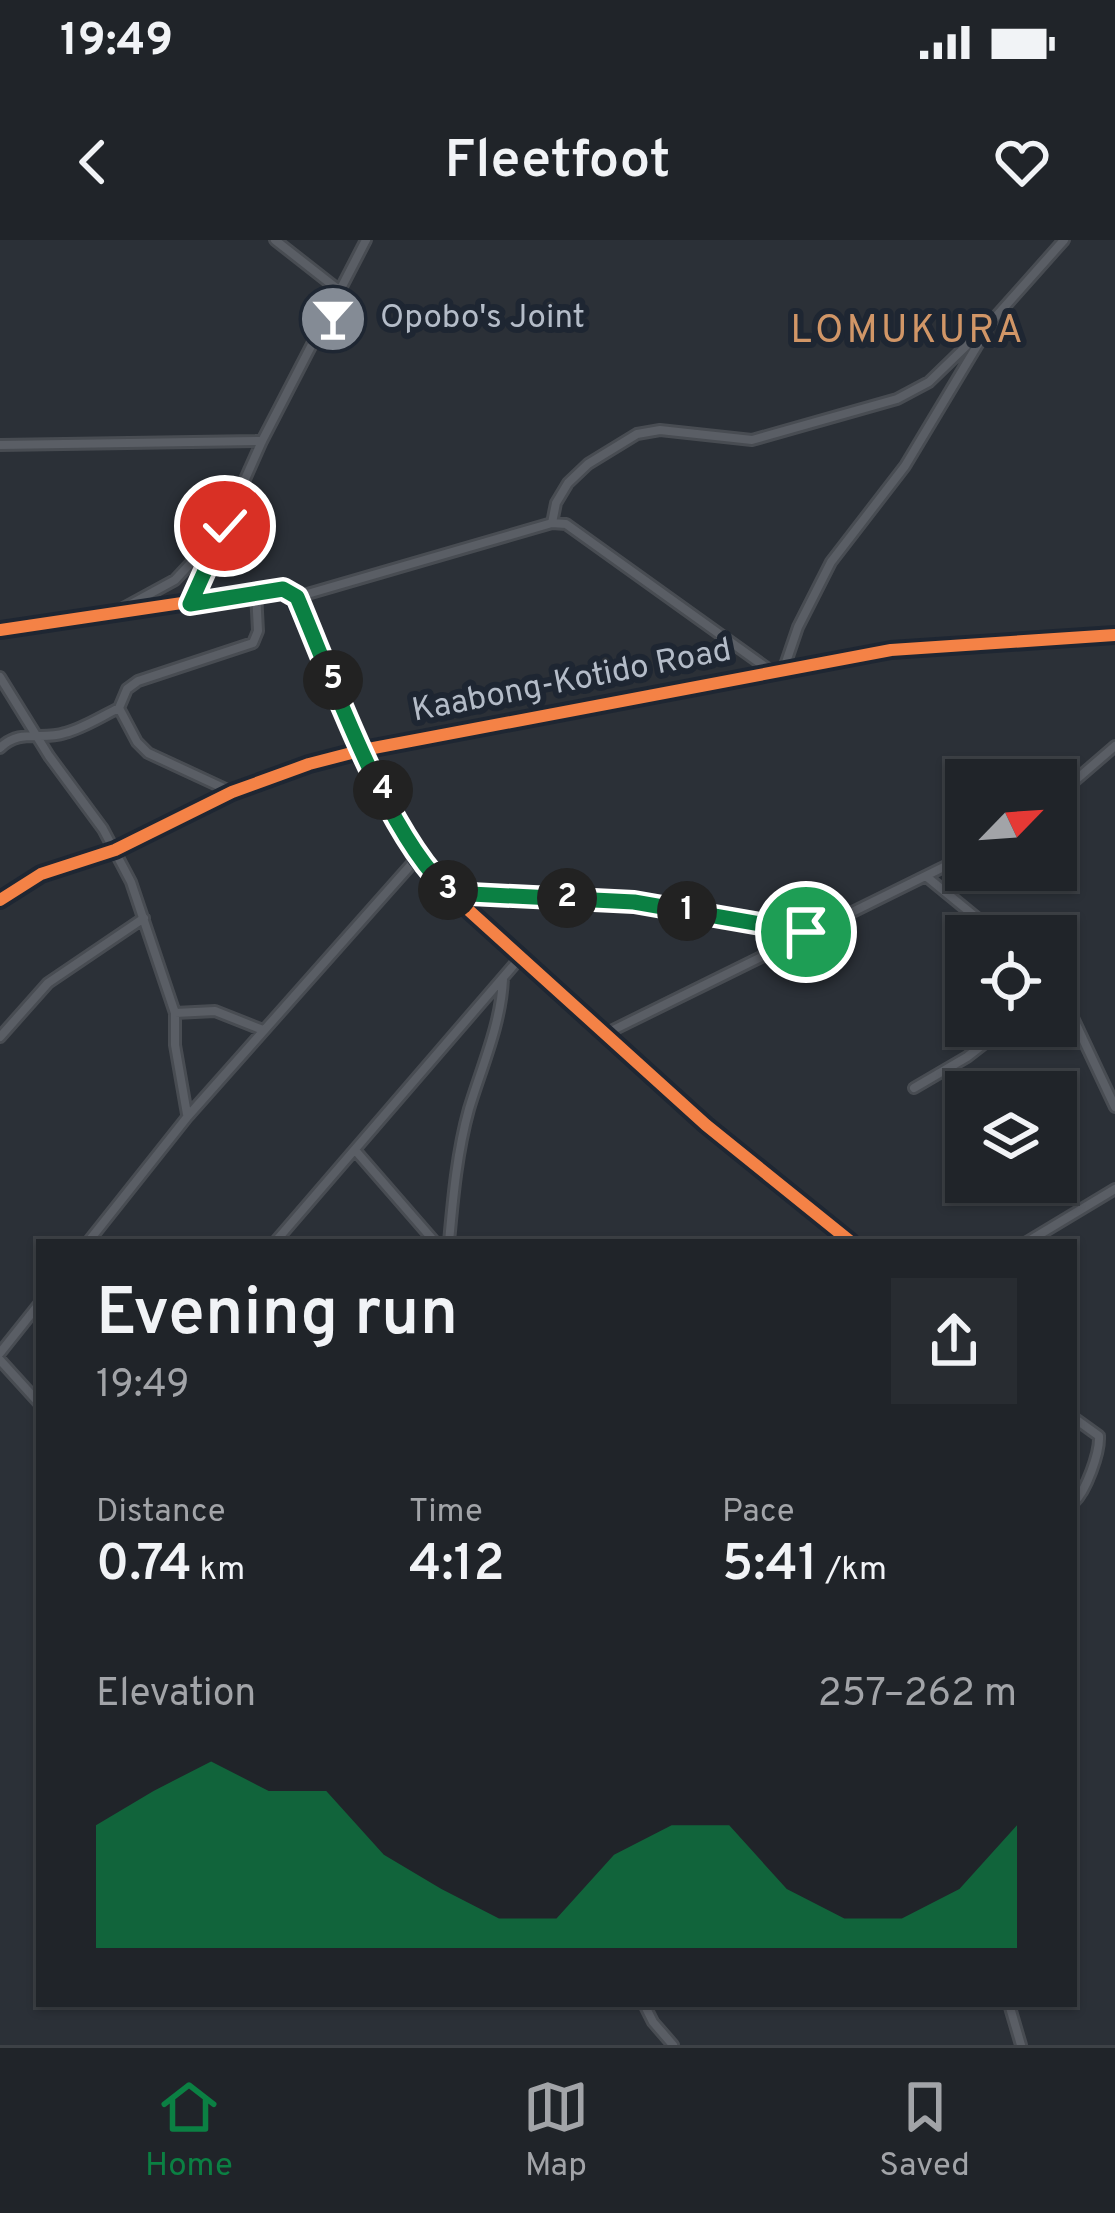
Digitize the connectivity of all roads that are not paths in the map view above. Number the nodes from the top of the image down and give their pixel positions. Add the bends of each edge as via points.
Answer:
1 (275, 240) edge
2 (366, 240) edge
3 (1064, 240) edge
4 (340, 291) junction
5 (992, 320) junction
6 (262, 441) junction
7 (0, 445) edge
8 (552, 524) junction
9 (225, 526) junction
10 (256, 592) junction
11 (297, 597) junction
12 (190, 604) junction
13 (111, 615) junction
14 (0, 630) edge
15 (1115, 635) edge
16 (784, 668) junction
17 (771, 670) junction
18 (0, 677) edge
19 (119, 708) junction
20 (40, 736) junction
21 (1115, 746) edge
22 (0, 748) edge
23 (363, 750) junction
24 (1077, 779) edge
25 (232, 792) junction
26 (115, 850) junction
27 (417, 858) junction
28 (945, 867) edge
29 (927, 877) junction
30 (451, 893) junction
31 (0, 900) edge
32 (973, 915) edge
33 (144, 918) junction
34 (806, 932) junction
35 (519, 958) junction
36 (503, 977) junction
37 (175, 1013) junction
38 (263, 1030) junction
39 (607, 1033) junction
40 (1077, 1034) edge
41 (0, 1036) edge
42 (980, 1047) edge
43 (914, 1088) dead end
44 (1115, 1107) edge
45 (188, 1116) junction
46 (355, 1150) junction
47 (1115, 1189) edge
48 (90, 1239) edge
49 (278, 1239) edge
50 (432, 1239) edge
51 (449, 1239) edge
52 (847, 1239) edge
53 (1032, 1239) edge
54 (36, 1308) edge
55 (0, 1357) edge
56 (36, 1399) edge
57 (1077, 1420) edge
58 (1077, 1499) edge
59 (646, 2007) edge
60 (1010, 2007) edge
61 (674, 2045) edge
62 (1021, 2045) edge

1 - 4 street
2 - 4 street
3 - 5 street
4 - 6 street
5 - 8 street via 929,382 897,399 752,440 637,434 568,483
5 - 16 street via 905,466 823,575
6 - 7 street
6 - 9 street
8 - 11 street
8 - 17 street via 577,529
9 - 12 street
9 - 13 street via 175,580
10 - 11 street via 283,589
10 - 12 street
10 - 19 street via 253,643 138,681
11 - 23 street
12 - 13 street
13 - 14 street
15 - 16 street, Kaabong-Kotido Road via 891,650
16 - 17 street, Kaabong-Kotido Road
17 - 23 street, Kaabong-Kotido Road
18 - 20 street
19 - 20 street
19 - 25 street via 148,753
20 - 22 street via 23,734
20 - 26 street
21 - 24 street
23 - 25 street
23 - 27 street
25 - 26 street
26 - 31 street via 41,874
26 - 33 street
27 - 30 street
27 - 38 street
28 - 29 street
29 - 32 street
29 - 34 street
30 - 34 street via 634,902
30 - 35 street
33 - 37 street
33 - 41 street via 49,982
34 - 39 street
35 - 36 street
35 - 39 street
36 - 46 street
36 - 51 street via 467,1118
37 - 38 street via 215,1011
37 - 45 street
38 - 45 street
39 - 52 street
40 - 44 street
42 - 43 street
45 - 48 street
46 - 49 street
46 - 50 street
47 - 53 street
54 - 55 street
55 - 56 street
57 - 58 street via 1100,1436
59 - 61 street
60 - 62 street

